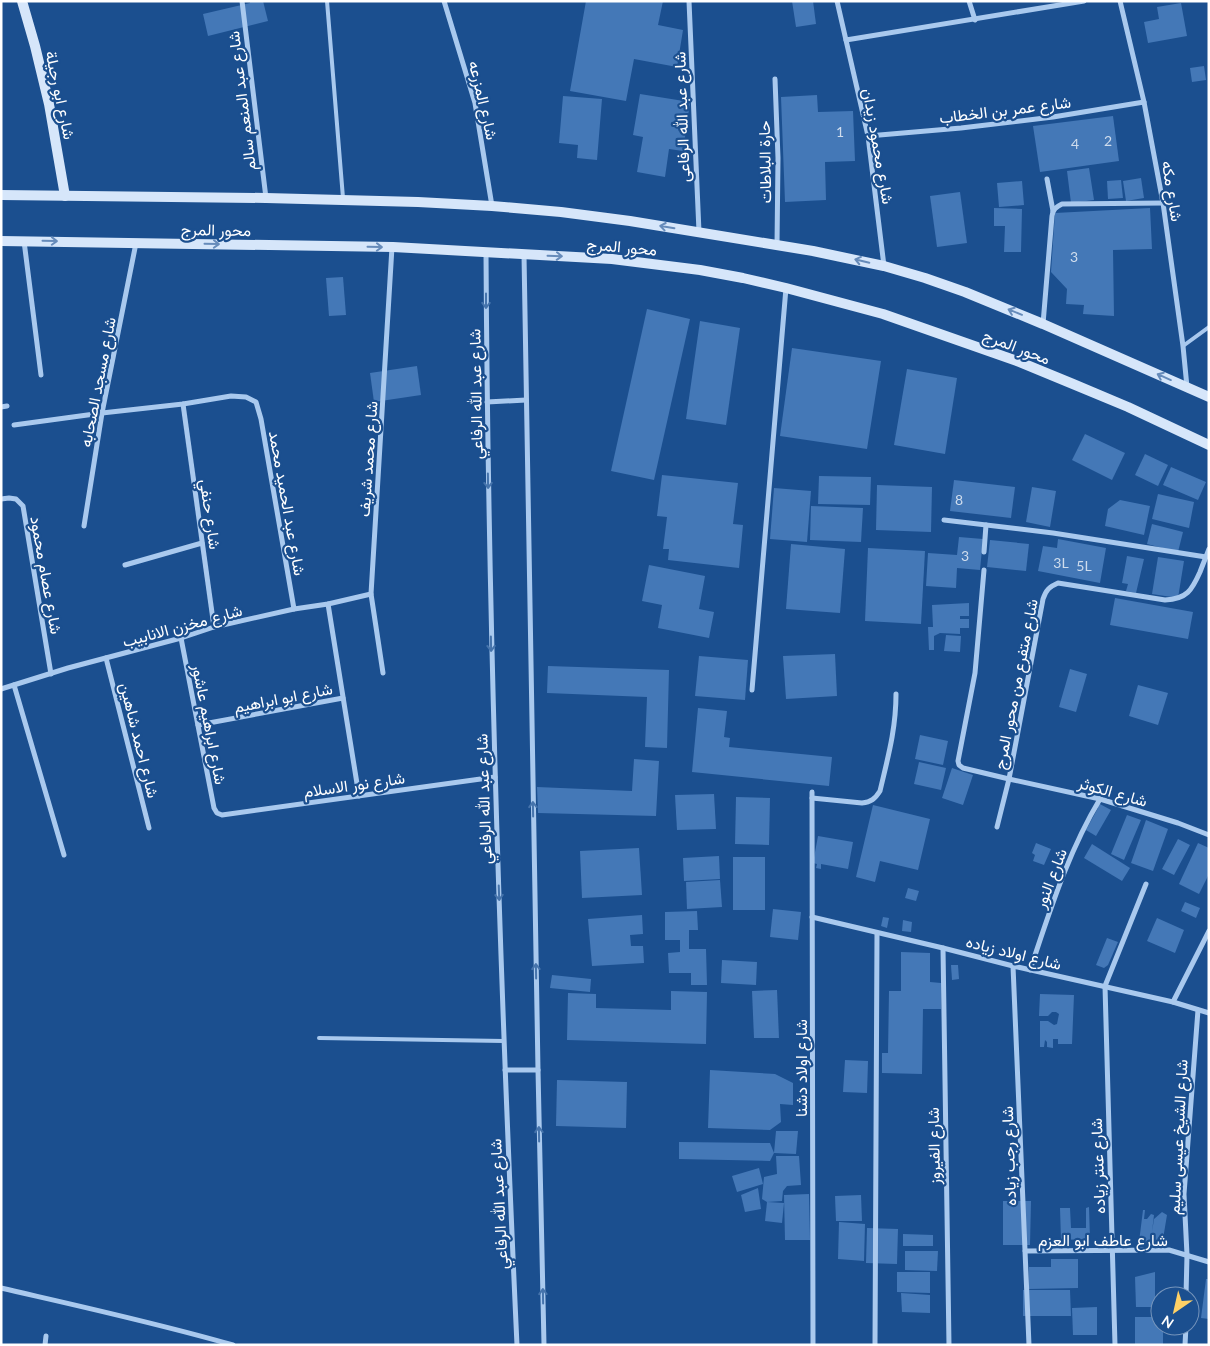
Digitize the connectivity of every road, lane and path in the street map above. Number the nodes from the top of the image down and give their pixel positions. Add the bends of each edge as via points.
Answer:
1 (22, 1) edge
2 (242, 1) edge
3 (327, 1) edge
4 (444, 1) edge
5 (689, 1) edge
6 (837, 1) edge
7 (969, 1) edge
8 (1084, 1) edge
9 (1120, 1) edge
10 (974, 20) junction
11 (846, 40) junction
12 (775, 79) dead end
13 (1144, 102) junction
14 (868, 136) junction
15 (1047, 179) dead end
16 (1, 195) edge
17 (64, 196) junction
18 (266, 198) junction
19 (343, 200) junction
20 (1163, 203) junction
21 (492, 206) junction
22 (1053, 211) junction
23 (699, 232) junction
24 (1, 241) edge
25 (24, 241) junction
26 (136, 243) junction
27 (777, 245) junction
28 (392, 247) junction
29 (486, 252) junction
30 (524, 255) junction
31 (884, 266) junction
32 (786, 288) junction
33 (1043, 324) junction
34 (1209, 327) edge
35 (1183, 346) junction
36 (41, 375) dead end
37 (1187, 387) junction
38 (1209, 397) edge
39 (526, 400) junction
40 (487, 402) junction
41 (183, 404) junction
42 (102, 413) junction
43 (14, 425) dead end
44 (1209, 445) edge
45 (1, 499) edge
46 (944, 520) dead end
47 (986, 525) junction
48 (84, 526) dead end
49 (202, 543) junction
50 (1209, 549) edge
51 (984, 552) dead end
52 (1206, 557) junction
53 (125, 565) dead end
54 (984, 570) dead end
55 (371, 594) junction
56 (328, 604) junction
57 (294, 609) junction
58 (214, 628) junction
59 (181, 638) junction
60 (106, 658) junction
61 (383, 672) dead end
62 (51, 674) junction
63 (14, 685) junction
64 (1, 689) edge
65 (752, 690) dead end
66 (896, 694) dead end
67 (343, 698) junction
68 (198, 725) junction
69 (495, 777) junction
70 (1009, 779) junction
71 (812, 792) dead end
72 (359, 796) junction
73 (812, 798) junction
74 (1100, 798) junction
75 (217, 813) joint
76 (997, 827) dead end
77 (149, 828) dead end
78 (1209, 835) edge
79 (64, 855) dead end
80 (1146, 884) dead end
81 (812, 918) junction
82 (1209, 931) edge
83 (877, 933) junction
84 (943, 948) junction
85 (1013, 966) junction
86 (1030, 970) junction
87 (1105, 986) junction
88 (1174, 1002) junction
89 (1198, 1010) junction
90 (1209, 1013) edge
91 (319, 1038) dead end
92 (504, 1041) junction
93 (505, 1070) junction
94 (538, 1070) junction
95 (1112, 1250) junction
96 (1025, 1251) junction
97 (1187, 1255) junction
98 (1209, 1262) edge
99 (1186, 1286) edge
100 (1, 1288) edge
101 (46, 1336) dead end
102 (45, 1345) edge
103 (233, 1345) edge
104 (517, 1345) edge
105 (544, 1345) edge
106 (813, 1345) edge
107 (875, 1345) edge
108 (949, 1345) edge
109 (1029, 1345) edge
110 (1115, 1345) edge

1 - 17 main road, شارع ابو رجيلة via 49,104
2 - 18 street, شارع عبد المنعم سالم
3 - 19 lane
4 - 21 street, شارع المزرعه via 475,103
5 - 23 street, شارع عبد الله الرفاعى
6 - 11 street, شارع محمود زيدان
7 - 10 street
8 - 10 street
9 - 13 street, شارع مكه
10 - 11 street
11 - 14 street, شارع محمود زيدان
12 - 27 street, حارة البلاطات
13 - 14 street, شارع عمر بن الخطاب via 1053,117
13 - 20 street, شارع مكه
14 - 31 street, شارع محمود زيدان
15 - 22 street
16 - 17 main road, محور المرج
17 - 18 main road, محور المرج
18 - 19 main road, محور المرج
19 - 21 main road, محور المرج
20 - 22 street via 1062,204
20 - 35 street, شارع مكه
23 -> 21 main road, محور المرج via 561,212
22 - 33 street
23 - 27 main road, محور المرج
24 - 25 main road, محور المرج
25 -> 26 main road, محور المرج
25 - 36 street
26 -> 28 main road, محور المرج
26 - 42 street, شارع مسجد الصحابه
31 -> 27 main road, محور المرج
28 - 29 main road, محور المرج
28 - 55 street, شارع محمد شريف
29 - 30 main road, محور المرج
29 -> 40 street, شارع عبد الله الرفاعي
30 -> 32 main road, محور المرج via 656,264
30 - 39 street
33 -> 31 main road, محور المرج via 965,292
32 - 44 main road, محور المرج via 883,314 1017,361
32 - 65 street
37 -> 33 main road, محور المرج
34 - 35 lane
35 - 37 street, شارع مكه
37 - 38 main road, محور المرج
39 - 40 street
94 -> 39 street
40 -> 69 street, شارع عبد الله الرفاعي
41 - 42 street
41 - 49 street, شارع حنفي
41 - 57 street, شارع عبد الحميد محمد via 231,396 246,397 256,402
42 - 43 street
42 - 48 street, شارع مسجد الصحابه
45 - 62 street, شارع عصام محمود via 16,499 23,506
46 - 47 street
47 - 51 street
47 - 52 street
49 - 53 street
49 - 58 street, شارع حنفي
50 - 52 street, شارع متفرع من محور المرج
52 - 70 street, شارع متفرع من محور المرج via 1193,587 1176,600 1058,584 1050,586 1043,599
54 - 70 street, شارع الكوثر via 975,673 958,761 963,768
55 - 56 street, شارع مخزن الانابيب
55 - 61 street, شارع محمد شريف
56 - 57 street, شارع مخزن الانابيب
56 - 67 street
57 - 58 street, شارع مخزن الانابيب
58 - 59 street, شارع مخزن الانابيب
59 - 60 street, شارع مخزن الانابيب
59 - 68 street, شارع ابراهيم عاشور
60 - 62 street, شارع مخزن الانابيب
60 - 77 street, شارع احمد شاهين
62 - 63 street, شارع مخزن الانابيب
63 - 64 street, شارع مخزن الانابيب
63 - 79 street
66 - 73 street via 894,733 876,797 862,803
67 - 68 street, شارع ابو ابراهيم
67 - 72 street
68 - 75 street, شارع ابراهيم عاشور
69 - 72 street, شارع نور الاسلام
69 -> 92 street, شارع عبد الله الرفاعي
70 - 74 street, شارع الكوثر
70 - 76 street, شارع متفرع من محور المرج
71 - 73 street, شارع اولاد دشنا
72 - 75 street, شارع نور الاسلام via 222,815
73 - 81 street, شارع اولاد دشنا
74 - 78 street, شارع الكوثر
74 - 86 street, شارع النور via 1069,860
80 - 87 street
81 - 83 street, شارع اولاد زياده
81 - 106 street, شارع اولاد دشنا
82 - 88 street
83 - 84 street, شارع اولاد زياده
83 - 107 street
84 - 85 street, شارع اولاد زياده
84 - 108 street, شارع الفيروز
85 - 86 street, شارع اولاد زياده
85 - 96 street, شارع رجب زياده
86 - 87 street, شارع اولاد زياده
87 - 88 street, شارع اولاد زياده
87 - 95 street, شارع عنتر زياده
88 - 89 street, شارع اولاد زياده
89 - 90 street, شارع اولاد زياده
89 - 97 street, شارع الشيخ عيسى سليم via 1184,1194
91 - 92 lane
92 - 93 street, شارع عبد الله الرفاعي
93 - 94 street
93 - 104 street, شارع عبد الله الرفاعي
105 -> 94 street
95 - 96 street, شارع عاطف ابو العزم
95 - 97 street, شارع عاطف ابو العزم via 1169,1250
95 - 110 street, شارع عنتر زياده
96 - 109 street, شارع رجب زياده
97 - 98 street, شارع عاطف ابو العزم
97 - 99 street, شارع الشيخ عيسى سليم
100 - 103 street
101 - 102 street

